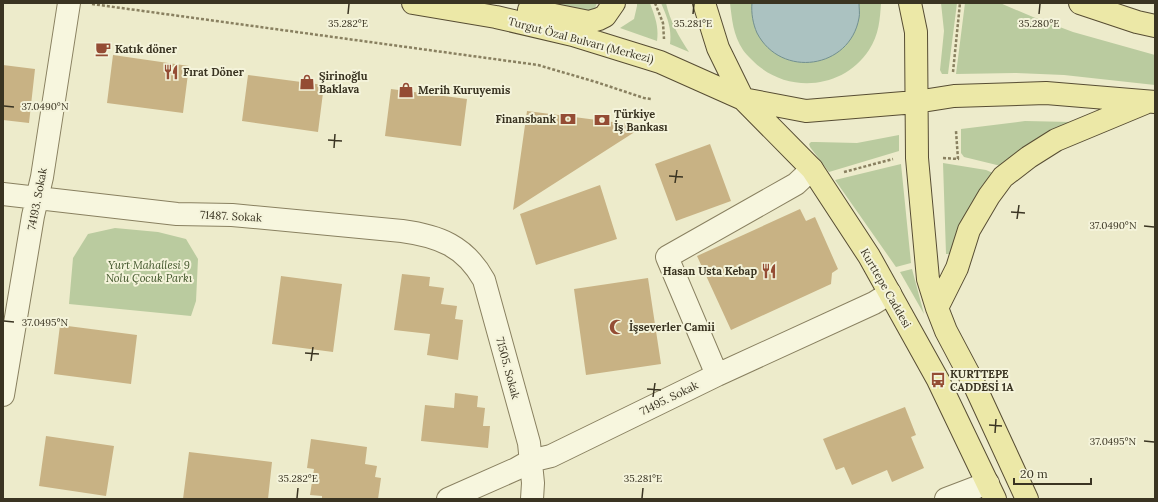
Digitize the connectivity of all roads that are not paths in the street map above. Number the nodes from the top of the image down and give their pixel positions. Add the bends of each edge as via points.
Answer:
1 (69, 3) edge
2 (413, 3) edge
3 (490, 3) edge
4 (614, 3) edge
5 (704, 3) edge
6 (910, 3) edge
7 (1080, 3) edge
8 (1155, 26) edge
9 (743, 99) junction
10 (916, 102) junction
11 (1152, 102) edge
12 (812, 169) junction
13 (3, 194) edge
14 (37, 198) junction
15 (456, 248) joint
16 (890, 293) junction
17 (937, 308) junction
18 (716, 375) junction
19 (3, 395) edge
20 (530, 461) junction
21 (991, 491) edge
22 (448, 499) edge
23 (532, 499) edge
24 (946, 499) edge
25 (1027, 499) edge

1 - 14 street, 74193. Sokak
2 - 9 main road, Turgut Özal Bulvarı (Merkezi) via 496,17 573,35 660,62
3 - 4 main road via 589,22 605,16
5 - 9 main road via 718,48
6 - 10 main road via 916,32
7 - 8 main road
9 - 10 main road via 806,111
9 - 12 main road, Kurttepe Caddesi
10 - 11 main road via 954,96 1046,93
10 - 17 main road via 916,158 925,253 928,279
11 - 17 main road via 1056,140 1003,177 969,230 957,268
12 - 16 main road, Kurttepe Caddesi
12 - 18 street via 796,184 667,256
13 - 14 street, 71487. Sokak
14 - 15 street, 71487. Sokak via 177,214 232,215 402,231 430,236
14 - 19 street, 74193. Sokak
15 - 20 street, 71505. Sokak via 473,262 484,280 529,443
16 - 18 street, 71495. Sokak via 874,303
16 - 21 main road, Kurttepe Caddesi via 938,380
17 - 25 main road
18 - 20 street, 71495. Sokak via 551,456
20 - 22 street, 71495. Sokak
20 - 23 street, 71505. Sokak
21 - 24 street

